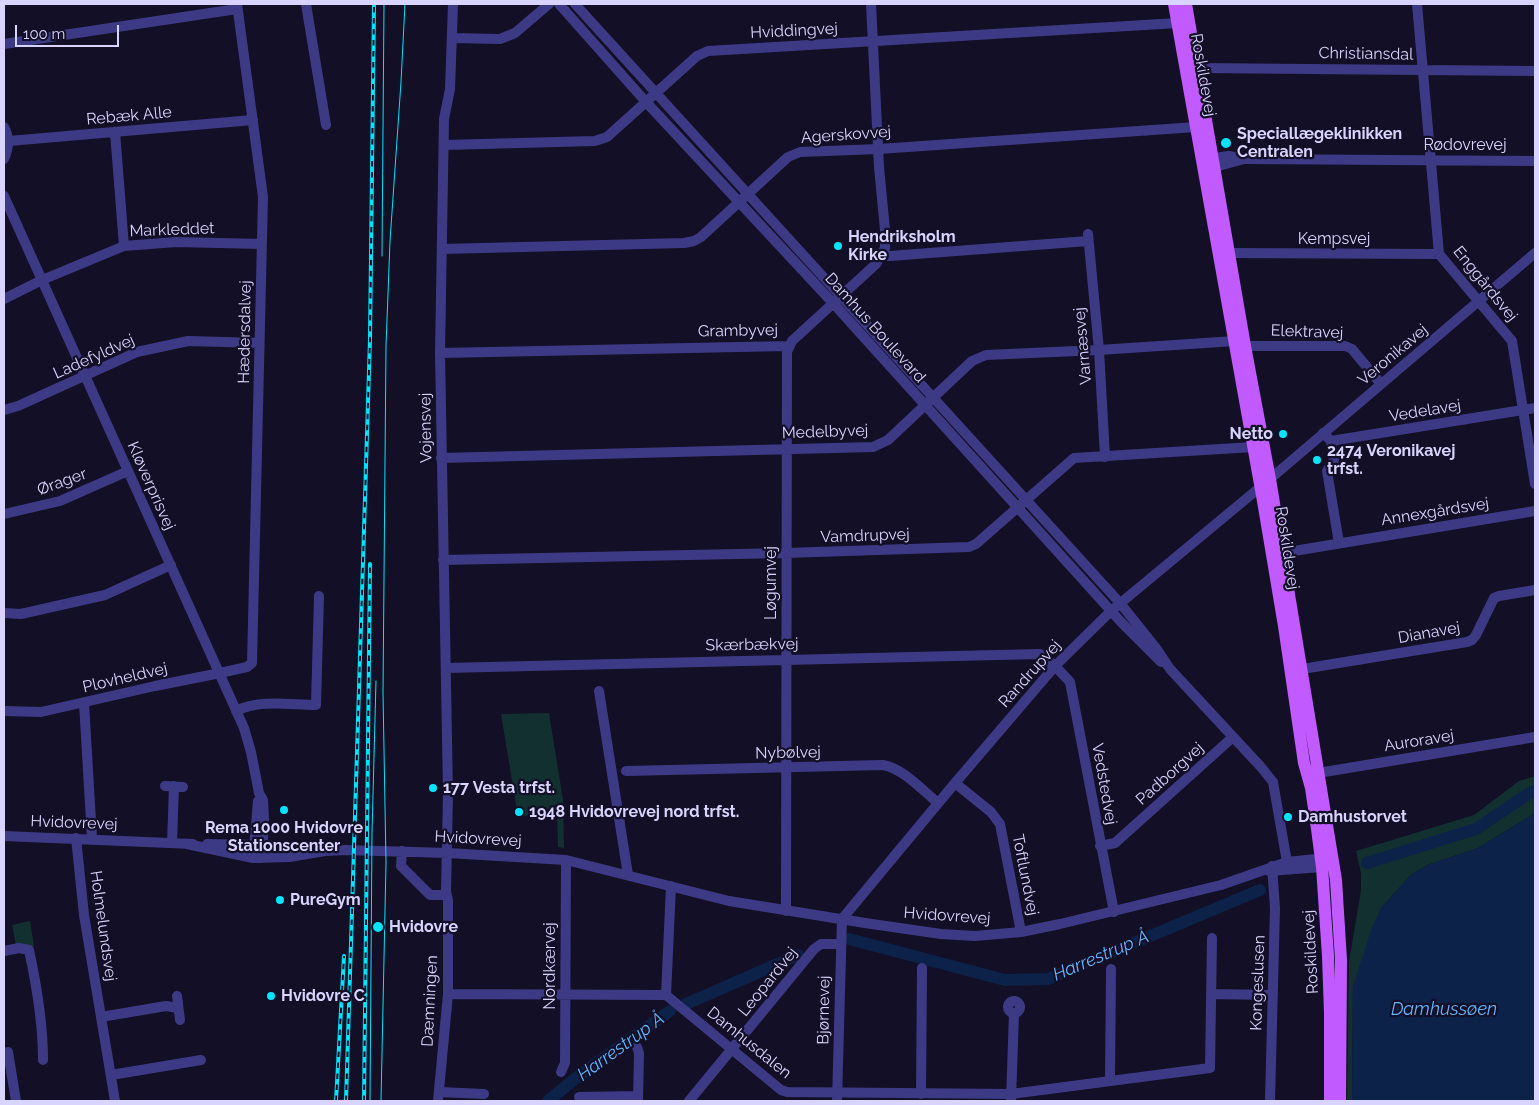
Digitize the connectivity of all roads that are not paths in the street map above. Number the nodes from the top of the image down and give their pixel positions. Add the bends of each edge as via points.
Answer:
1 (306, 4) edge
2 (453, 4) edge
3 (549, 4) edge
4 (559, 4) edge
5 (575, 4) edge
6 (871, 4) edge
7 (1174, 4) edge
8 (1186, 4) edge
9 (1417, 4) edge
10 (237, 6) edge
11 (1178, 23) junction
12 (452, 38) junction
13 (874, 41) junction
14 (4, 44) edge
15 (1197, 68) junction
16 (1423, 70) junction
17 (1535, 70) edge
18 (656, 92) junction
19 (646, 102) junction
20 (253, 120) junction
21 (326, 125) dead end
22 (4, 127) edge
23 (1196, 127) junction
24 (115, 132) junction
25 (9, 141) junction
26 (444, 145) junction
27 (879, 149) junction
28 (4, 159) edge
29 (1432, 160) junction
30 (1535, 161) edge
31 (1208, 164) junction
32 (748, 195) junction
33 (4, 196) edge
34 (740, 202) junction
35 (262, 244) junction
36 (124, 246) junction
37 (442, 249) junction
38 (1535, 253) edge
39 (1229, 254) junction
40 (1439, 254) junction
41 (882, 255) junction
42 (42, 280) junction
43 (841, 295) junction
44 (4, 299) edge
45 (1479, 302) junction
46 (833, 303) junction
47 (259, 343) junction
48 (1240, 343) junction
49 (788, 346) junction
50 (1099, 350) junction
51 (440, 352) junction
52 (85, 377) junction
53 (1381, 384) junction
54 (934, 397) junction
55 (925, 405) junction
56 (1535, 408) edge
57 (4, 410) edge
58 (1523, 410) junction
59 (1323, 433) junction
60 (1331, 441) junction
61 (1253, 447) junction
62 (787, 449) junction
63 (1105, 457) junction
64 (442, 458) junction
65 (128, 471) junction
66 (1265, 483) junction
67 (1535, 484) edge
68 (1027, 500) junction
69 (1017, 507) junction
70 (1535, 511) edge
71 (4, 514) edge
72 (1340, 542) junction
73 (786, 553) junction
74 (1282, 553) junction
75 (443, 560) junction
76 (171, 565) junction
77 (1535, 590) edge
78 (319, 596) dead end
79 (1120, 603) junction
80 (1111, 611) junction
81 (4, 612) edge
82 (786, 659) junction
83 (252, 663) joint
84 (1055, 666) junction
85 (446, 668) junction
86 (1170, 669) junction
87 (1302, 670) junction
88 (220, 673) junction
89 (599, 691) dead end
90 (84, 703) junction
91 (4, 711) edge
92 (236, 711) junction
93 (1233, 736) junction
94 (1535, 737) edge
95 (787, 768) junction
96 (626, 771) dead end
97 (1313, 774) junction
98 (955, 783) junction
99 (174, 786) dead end
100 (938, 803) junction
101 (4, 836) edge
102 (76, 838) junction
103 (92, 838) junction
104 (172, 843) junction
105 (187, 844) junction
106 (259, 844) junction
107 (1100, 846) junction
108 (325, 851) junction
109 (402, 851) junction
110 (448, 853) junction
111 (258, 858) junction
112 (566, 860) junction
113 (1325, 861) junction
114 (1287, 862) junction
115 (1272, 869) junction
116 (628, 875) junction
117 (671, 886) junction
118 (447, 895) junction
119 (786, 911) junction
120 (1114, 912) junction
121 (842, 919) junction
122 (1021, 932) junction
123 (1212, 938) dead end
124 (840, 944) junction
125 (4, 951) edge
126 (922, 968) dead end
127 (1111, 969) dead end
128 (448, 994) junction
129 (565, 994) junction
130 (1211, 994) junction
131 (1273, 994) junction
132 (666, 995) junction
133 (177, 996) dead end
134 (178, 1008) junction
135 (1014, 1013) dead end
136 (101, 1017) junction
137 (180, 1020) dead end
138 (637, 1047) dead end
139 (732, 1049) junction
140 (4, 1053) edge
141 (43, 1060) dead end
142 (201, 1060) dead end
143 (561, 1072) dead end
144 (111, 1075) junction
145 (1110, 1082) junction
146 (484, 1094) dead end
147 (921, 1094) junction
148 (439, 1096) edge
149 (580, 1097) dead end
150 (837, 1097) edge
151 (1011, 1097) edge
152 (638, 1099) edge
153 (16, 1101) edge
154 (115, 1101) edge
155 (688, 1101) edge
156 (1270, 1101) edge
157 (1330, 1101) edge
158 (1340, 1101) edge

1 - 21 street
2 - 12 street, Vojensvej
3 - 12 street via 515,34 500,39
4 - 19 street, Damhus Boulevard
5 - 18 street, Damhus Boulevard
6 - 13 street
7 - 11 main road, Roskildevej
8 - 15 main road, Roskildevej
9 - 16 street, Enggårdsvej
10 - 14 street
10 - 20 street, Hædersdalvej
11 - 13 street, Hviddingvej
11 - 23 main road, Roskildevej
12 - 26 street, Vojensvej
13 - 18 street, Hviddingvej via 708,51 697,56
13 - 27 street
15 - 16 street, Christiansdal
15 - 31 main road, Roskildevej
16 - 17 street, Christiansdal
16 - 29 street, Enggårdsvej
18 - 19 street, Hviddingvej
18 - 32 street, Damhus Boulevard
19 - 26 street, Hviddingvej via 607,137 595,141
19 - 34 street, Damhus Boulevard
20 - 24 street, Rebæk Alle
20 - 35 street, Hædersdalvej via 263,197
22 - 25 street
23 - 27 street, Agerskovvej
23 - 31 main road, Roskildevej
24 - 25 street, Rebæk Alle
24 - 36 street
25 - 28 street
26 - 37 street, Vojensvej
27 - 32 street, Agerskovvej via 795,153
27 - 41 street via 885,230
29 - 30 street, Rødovrevej
29 - 31 street, Rødovrevej via 1245,159 1229,156
29 - 40 street, Enggårdsvej
31 - 39 main road, Roskildevej
31 - 48 main road, Roskildevej
32 - 34 street, Agerskovvej
32 - 43 street, Damhus Boulevard
33 - 42 street, Kløverprisvej
34 - 37 street, Agerskovvej via 701,237 684,243
34 - 46 street, Damhus Boulevard
35 - 36 street, Markleddet via 176,242
35 - 47 street, Hædersdalvej
36 - 42 street, Markleddet
37 - 51 street, Vojensvej
38 - 45 street, Veronikavej
39 - 40 street, Kempsvej
39 - 48 main road, Roskildevej
40 - 45 street, Enggårdsvej
41 - 43 street, Grambyvej
41 - 50 street, Varnæsvej via 1088,238
42 - 44 street, Markleddet
42 - 52 street, Kløverprisvej
43 - 46 street, Grambyvej
43 - 54 street, Damhus Boulevard
45 - 53 street, Veronikavej
45 - 58 street, Enggårdsvej via 1512,341
46 - 49 street, Grambyvej
46 - 55 street, Damhus Boulevard
47 - 52 street, Ladefyldvej via 188,341 137,352
47 - 83 street, Hædersdalvej
48 - 50 street, Medelbyvej
48 - 53 street, Elektravej via 1345,346 1352,349
48 - 61 main road, Roskildevej
48 - 66 main road, Roskildevej
49 - 51 street, Grambyvej
49 - 62 street, Løgumvej
50 - 54 street, Medelbyvej via 986,355 972,361
50 - 63 street, Varnæsvej
51 - 64 street, Vojensvej
52 - 57 street, Ladefyldvej
52 - 65 street, Kløverprisvej
53 - 59 street, Veronikavej
54 - 55 street, Medelbyvej
54 - 68 street, Damhus Boulevard
55 - 62 street, Medelbyvej via 878,446
55 - 69 street, Damhus Boulevard
56 - 58 street, Vedelavej
58 - 60 street, Vedelavej
58 - 67 street, Enggårdsvej
59 - 60 street
59 - 66 street, Veronikavej
60 - 72 street via 1334,460 1327,471
61 - 63 street, Vamdrupvej
61 - 66 main road, Roskildevej
62 - 64 street, Medelbyvej
62 - 73 street, Løgumvej
63 - 68 street, Vamdrupvej via 1071,459
64 - 75 street, Vojensvej
65 - 71 street, Ørager via 60,501
65 - 76 street, Kløverprisvej
66 - 74 main road, Roskildevej
66 - 79 street, Randrupvej
66 - 97 main road, Roskildevej via 1304,762
68 - 69 street, Vamdrupvej
68 - 79 street, Damhus Boulevard
69 - 73 street, Vamdrupvej via 970,547
69 - 80 street, Damhus Boulevard
70 - 72 street, Annexgårdsvej
72 - 74 street, Annexgårdsvej
73 - 75 street, Vamdrupvej
73 - 82 street, Løgumvej
74 - 87 main road, Roskildevej
75 - 85 street, Vojensvej
76 - 81 street via 105,595 21,614
76 - 88 street, Kløverprisvej
77 - 87 street, Dianavej via 1494,598 1472,640
78 - 92 street via 316,705 259,704
79 - 80 street, Randrupvej
79 - 86 street, Damhus Boulevard
80 - 84 street, Randrupvej
80 - 86 street, Damhus Boulevard
82 - 84 street, Skærbækvej via 1036,653
82 - 85 street, Skærbækvej
82 - 95 street, Løgumvej
83 - 88 street, Plovheldvej
84 - 98 street, Randrupvej
84 - 107 street, Vedstedvej via 1070,682
85 - 110 street, Vojensvej
86 - 93 street, Damhus Boulevard
87 - 97 main road, Roskildevej
88 - 90 street, Plovheldvej
88 - 92 street, Kløverprisvej
89 - 116 street
90 - 91 street, Plovheldvej via 41,712
90 - 103 street
92 - 106 street, Kløverprisvej via 247,738 262,800 264,819
93 - 107 street, Padborgvej via 1115,843
93 - 114 street, Damhus Boulevard via 1273,782
94 - 97 street, Auroravej
95 - 96 street, Nybølvej
95 - 100 street, Nybølvej via 893,767
95 - 119 street, Løgumvej
97 - 113 main road, Roskildevej
98 - 100 street, Randrupvej
98 - 122 street, Toftlundvej via 991,812 1000,824
99 - 104 street
100 - 121 street, Randrupvej
101 - 102 street, Hvidovrevej
102 - 103 street, Hvidovrevej
102 - 136 street, Holmelundsvej via 84,915
103 - 104 street, Hvidovrevej
104 - 105 street, Hvidovrevej
105 - 106 street, Hvidovrevej
105 - 111 street, Hvidovrevej
106 - 108 street, Hvidovrevej
106 - 111 street, Kløverprisvej
107 - 120 street, Vedstedvej
108 - 109 street, Hvidovrevej
108 - 111 street, Hvidovrevej
109 - 110 street, Hvidovrevej
109 - 118 street via 401,866 430,895
110 - 112 street, Hvidovrevej
110 - 118 street, Dæmningen
112 - 116 street, Hvidovrevej
112 - 129 street, Nordkærvej
113 - 114 street, Hvidovrevej
113 - 115 street, Hvidovrevej
113 - 157 main road, Roskildevej
113 - 158 main road, Roskildevej via 1339,909
114 - 115 street, Hvidovrevej
115 - 120 street, Hvidovrevej
115 - 131 street, Kongeslusen via 1276,908
116 - 117 street, Hvidovrevej
117 - 119 street, Hvidovrevej
117 - 132 street
118 - 128 street, Dæmningen
119 - 121 street, Hvidovrevej
120 - 122 street, Hvidovrevej
121 - 122 street, Hvidovrevej via 941,934 975,936
121 - 124 street, Bjørnevej
123 - 130 street, Damhusdalen
124 - 139 street, Leopardvej via 817,946
124 - 150 street, Bjørnevej
125 - 141 street via 28,950 38,989
126 - 147 street
127 - 145 street
128 - 129 street
128 - 148 street, Dæmningen
129 - 132 street
129 - 143 street, Nordkærvej via 565,1063
130 - 131 street
130 - 145 street, Damhusdalen via 1210,1068
131 - 156 street, Kongeslusen
132 - 139 street, Damhusdalen
133 - 134 street
134 - 136 street via 166,1006
134 - 137 street
135 - 151 street
136 - 144 street, Holmelundsvej
138 - 152 street
139 - 150 street, Damhusdalen via 784,1092
139 - 155 street, Leopardvej
140 - 153 street via 8,1052
142 - 144 street
144 - 154 street, Holmelundsvej
145 - 151 street, Damhusdalen
146 - 148 street, Dæmningen
147 - 150 street, Damhusdalen
147 - 151 street, Damhusdalen
149 - 152 street

